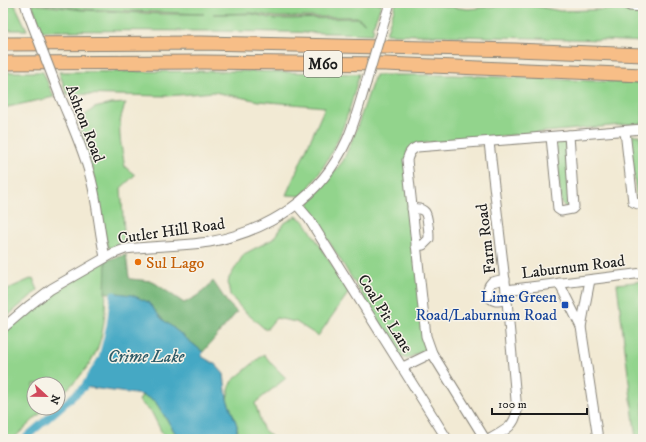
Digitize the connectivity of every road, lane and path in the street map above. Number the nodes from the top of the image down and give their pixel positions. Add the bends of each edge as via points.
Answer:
1 (24, 3) edge
2 (390, 3) edge
3 (624, 3) edge
4 (643, 7) edge
5 (3, 44) edge
6 (643, 55) edge
7 (3, 63) edge
8 (643, 75) edge
9 (643, 128) edge
10 (625, 131) junction
11 (568, 135) junction
12 (551, 137) junction
13 (489, 142) junction
14 (643, 203) edge
15 (297, 205) junction
16 (412, 209) junction
17 (416, 246) junction
18 (105, 257) junction
19 (643, 273) edge
20 (505, 279) junction
21 (590, 280) junction
22 (558, 283) junction
23 (506, 290) junction
24 (507, 300) junction
25 (581, 327) junction
26 (3, 328) edge
27 (432, 353) junction
28 (403, 367) junction
29 (447, 439) edge
30 (485, 439) edge
31 (490, 439) edge
32 (598, 439) edge

1 - 18 street, Ashton Road, bridge via 87,162
2 - 15 street, Cutler Hill Road, bridge via 349,134 320,183
3 - 4 street
5 - 6 highway, M60 via 201,43 467,48
7 - 8 highway, M60 via 385,64
9 - 10 street
10 - 11 street
10 - 14 street via 633,202
11 - 12 street
11 - 12 street via 574,208 561,211 558,209
12 - 13 street
13 - 16 street via 412,149 407,160
13 - 20 street, Farm Road
15 - 18 street, Cutler Hill Road via 255,229 234,236 208,242 125,249
15 - 28 street, Coal Pit Lane via 309,219
16 - 17 street
16 - 17 street via 424,211 428,222 429,239 423,245
17 - 27 street via 426,336
18 - 26 street, Cutler Hill Road via 51,289
19 - 21 street, Laburnum Road
20 - 23 street, Farm Road
20 - 24 street via 492,282 488,287 488,293 496,301
21 - 22 street, Laburnum Road
21 - 25 street
22 - 23 street, Laburnum Road
22 - 25 street
23 - 24 street, Farm Road
24 - 31 street, Farm Road via 517,411 510,427
25 - 32 street
27 - 28 street
27 - 30 street
28 - 29 street, Coal Pit Lane

